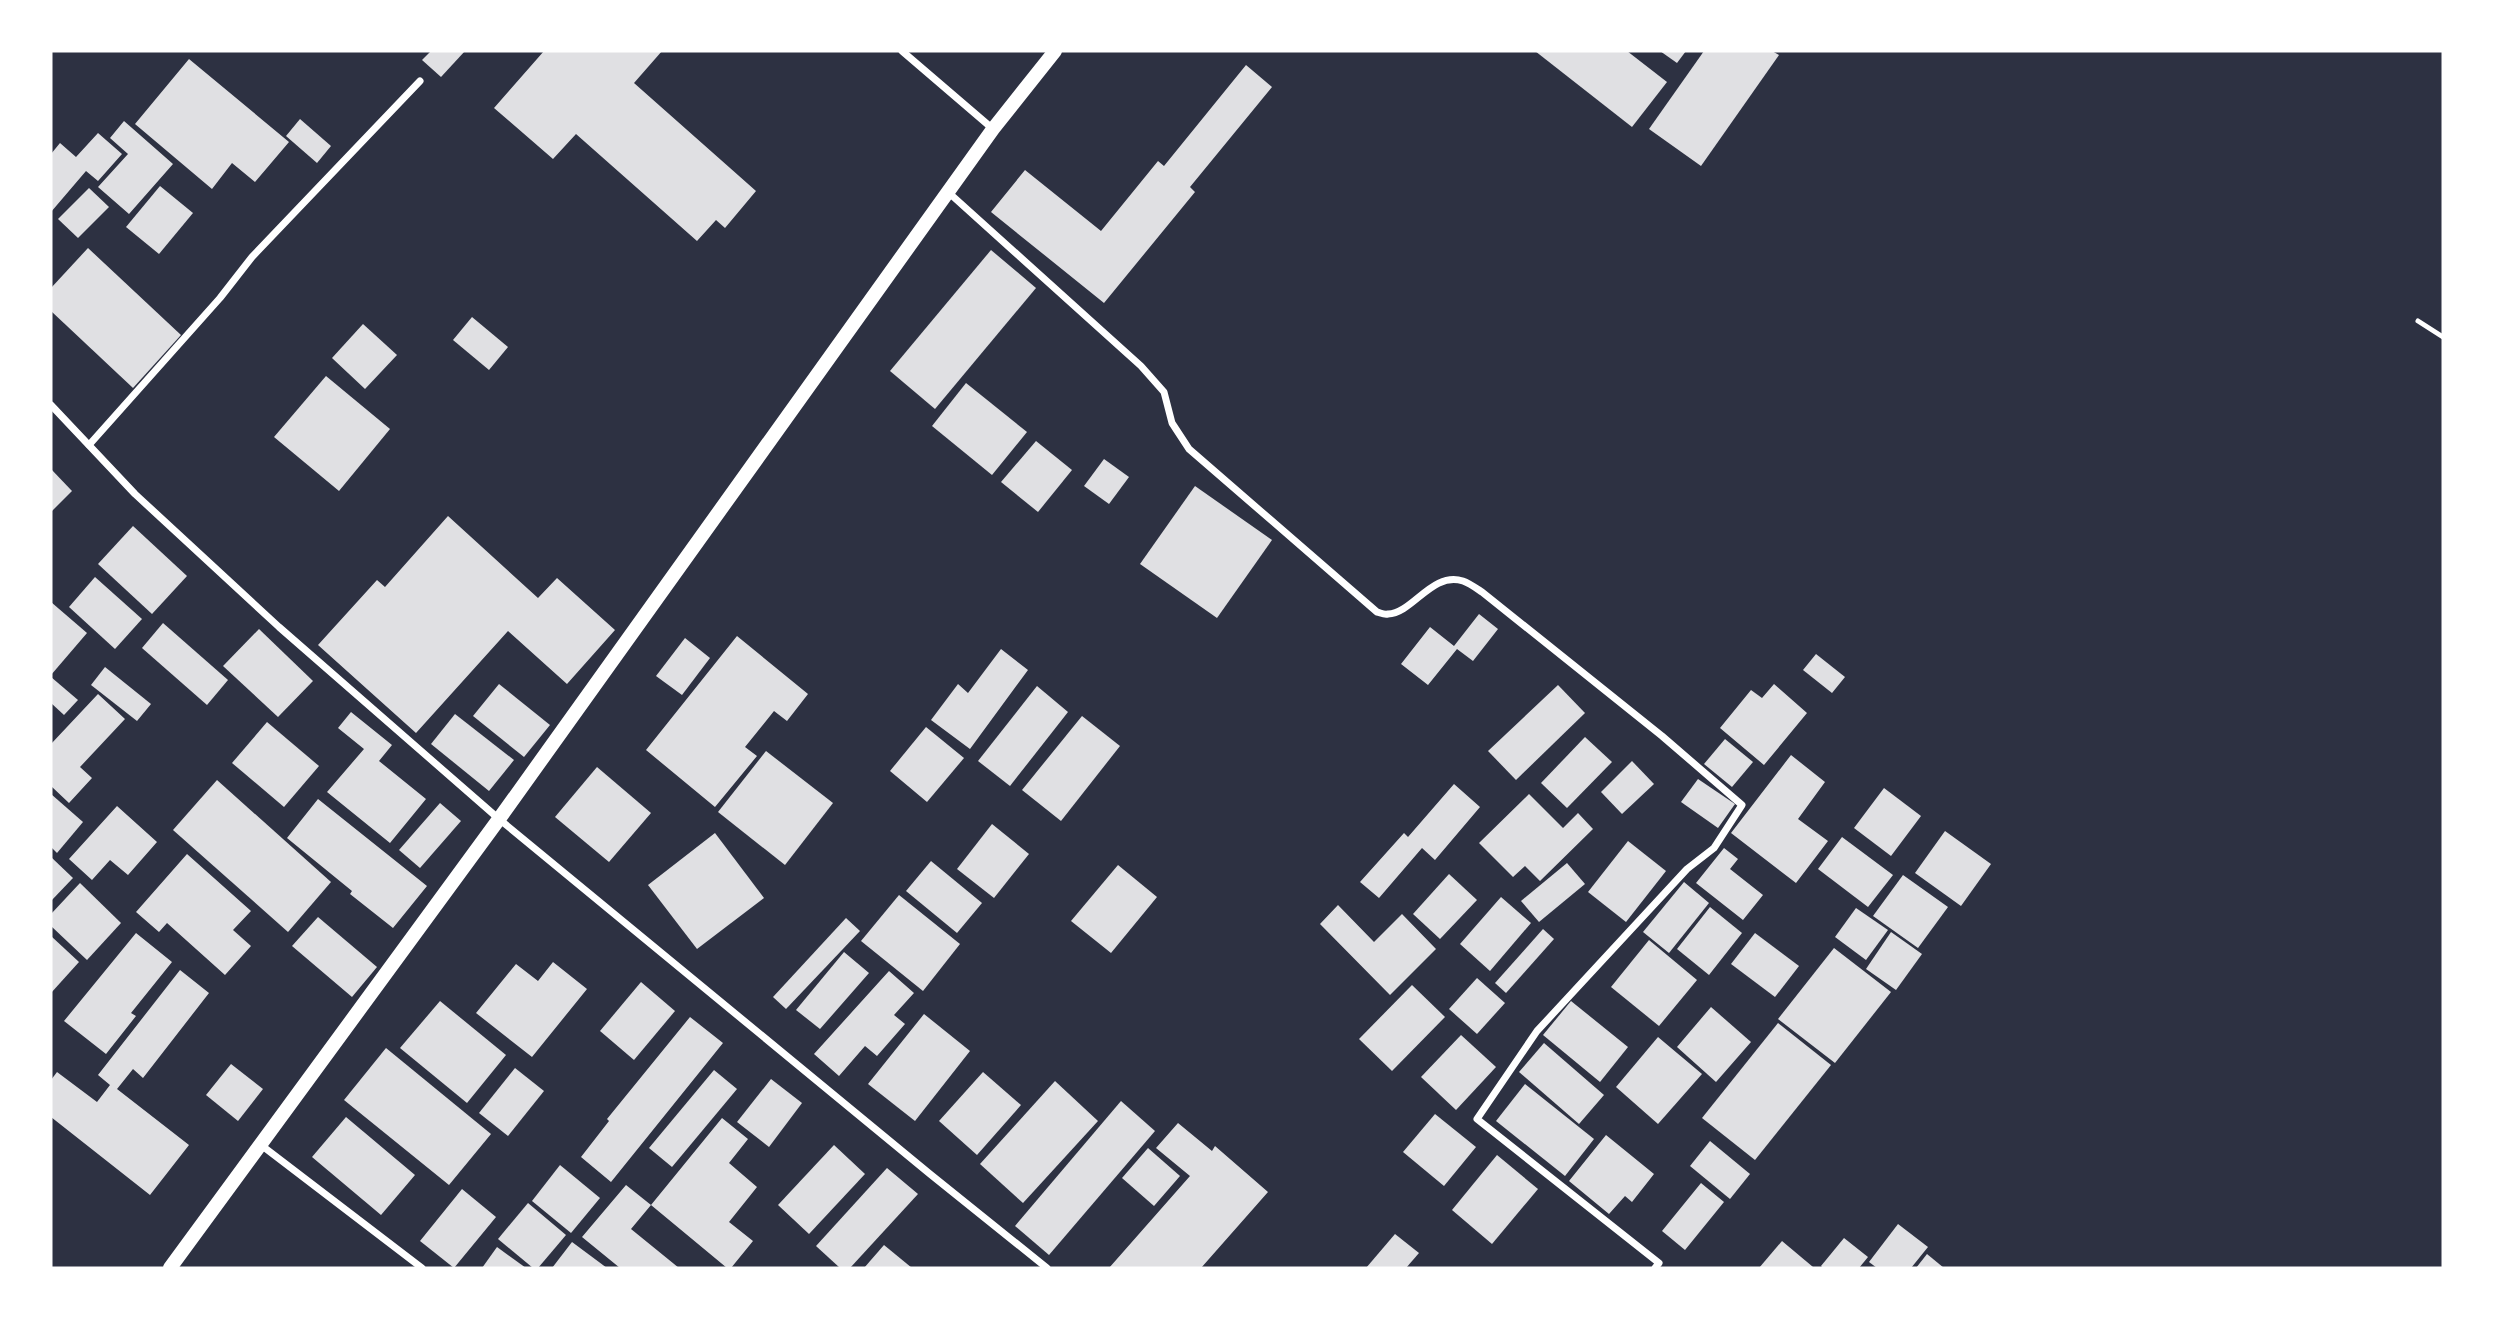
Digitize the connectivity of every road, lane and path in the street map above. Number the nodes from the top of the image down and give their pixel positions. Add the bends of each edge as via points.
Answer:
1 (902, 51) edge
2 (1055, 51) edge
3 (420, 81) dead end
4 (993, 129) junction
5 (948, 192) junction
6 (2418, 321) dead end
7 (2443, 337) edge
8 (51, 405) edge
9 (89, 445) junction
10 (499, 819) junction
11 (261, 1145) junction
12 (1657, 1266) edge
13 (170, 1268) edge
14 (422, 1268) edge
15 (1047, 1268) edge

1 - 4 street
2 - 4 main road
3 - 9 street via 252,257
4 - 5 main road
5 - 10 main road
5 - 12 street via 1141,366 1164,392 1172,423 1189,449 1377,612 1402,609 1418,595 1451,579 1463,581 1742,804 1714,848 1687,869 1537,1031 1477,1119
6 - 7 lane
8 - 9 street
9 - 10 street via 135,494 279,627
10 - 11 main road
10 - 15 street
11 - 13 main road
11 - 14 street

